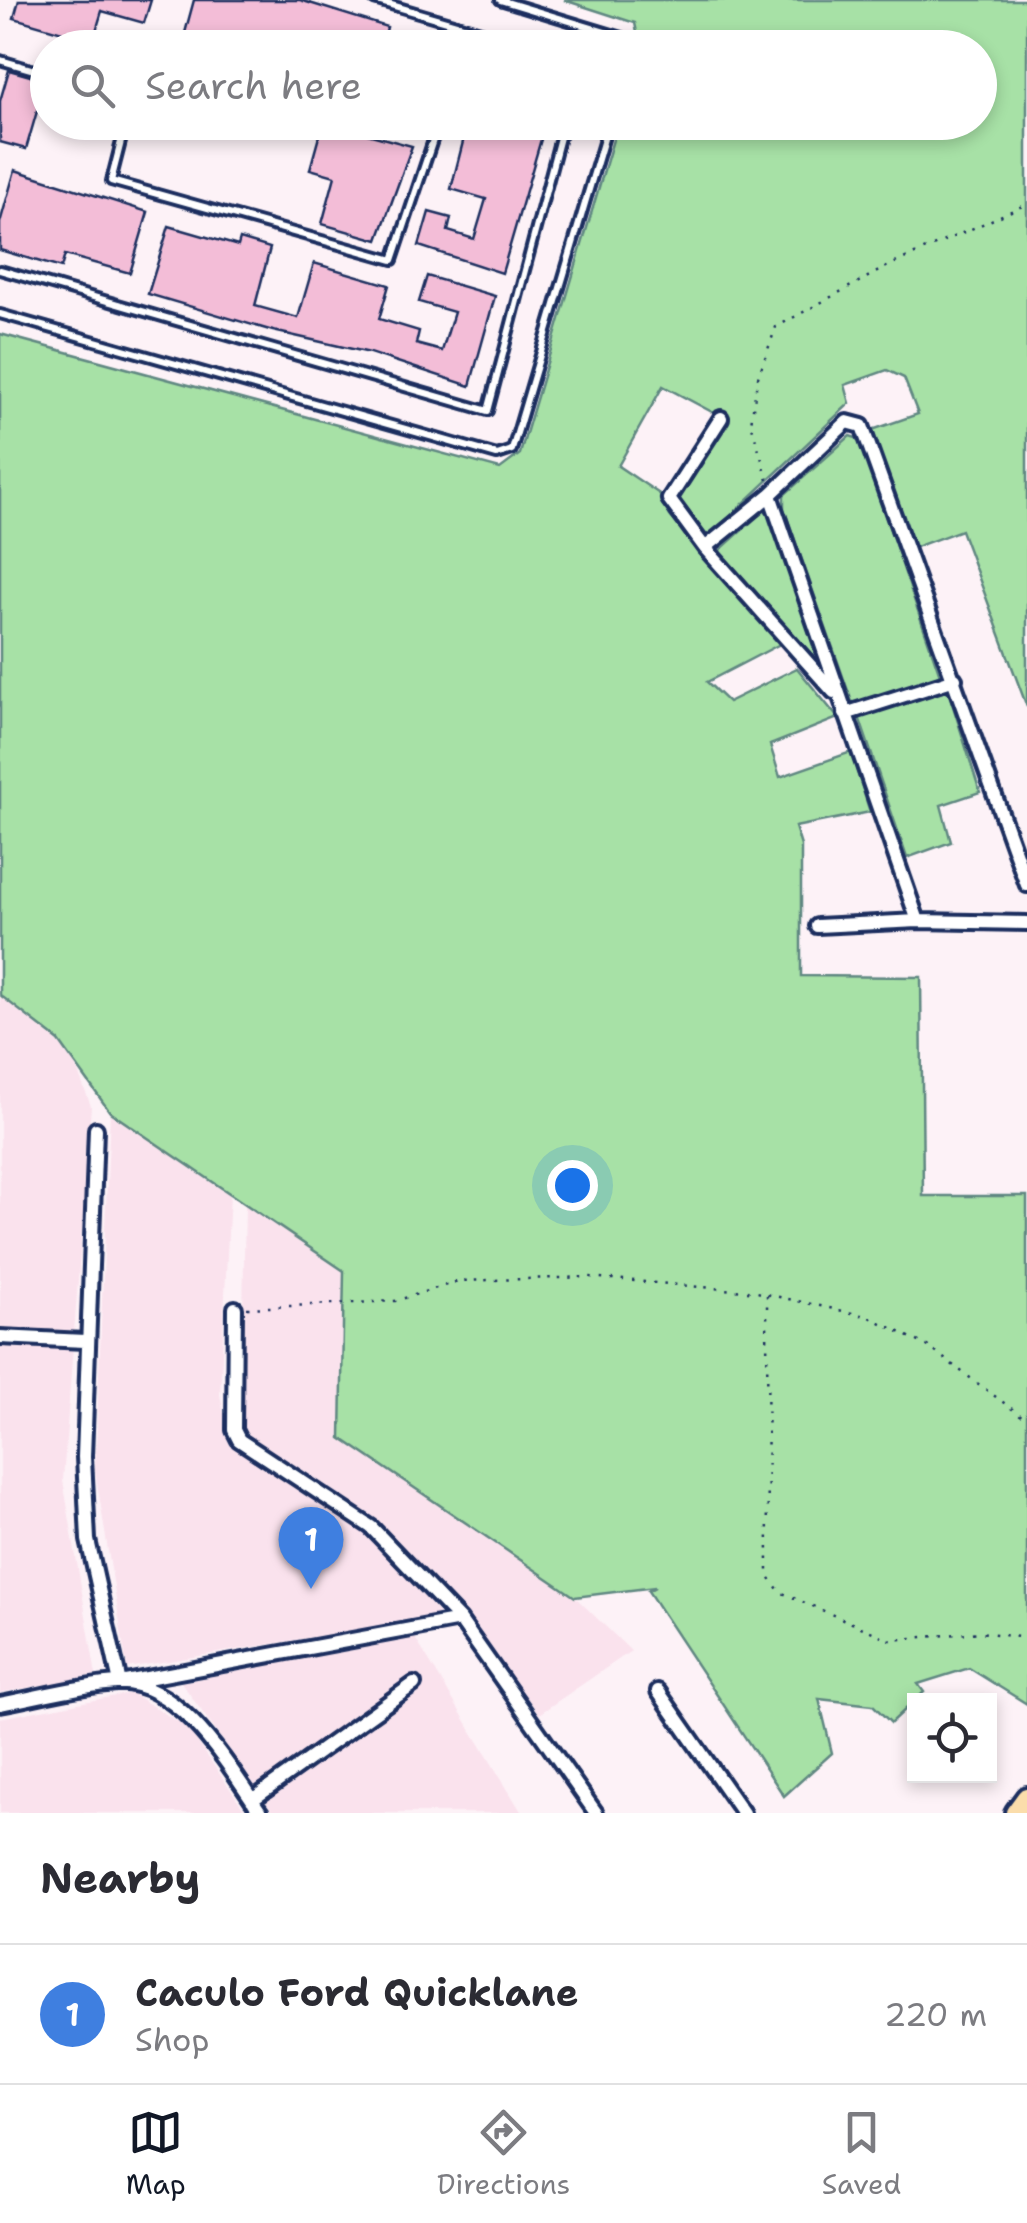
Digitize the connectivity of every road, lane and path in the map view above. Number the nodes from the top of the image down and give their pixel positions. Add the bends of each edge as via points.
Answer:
1 (374, 0) edge
2 (500, 0) edge
3 (477, 30) edge
4 (599, 30) edge
5 (0, 60) edge
6 (30, 69) edge
7 (121, 140) edge
8 (433, 140) edge
9 (559, 140) edge
10 (604, 140) edge
11 (1027, 204) edge
12 (0, 270) edge
13 (0, 314) edge
14 (721, 418) dead end
15 (770, 495) junction
16 (705, 548) junction
17 (955, 680) junction
18 (839, 698) junction
19 (845, 714) junction
20 (1027, 886) edge
21 (918, 921) junction
22 (1027, 922) edge
23 (817, 926) dead end
24 (96, 1130) dead end
25 (767, 1294) junction
26 (236, 1308) joint
27 (0, 1338) edge
28 (85, 1341) junction
29 (1027, 1420) edge
30 (460, 1620) junction
31 (1027, 1638) edge
32 (120, 1682) junction
33 (414, 1684) dead end
34 (658, 1691) dead end
35 (0, 1704) edge
36 (1027, 1798) edge
37 (252, 1800) junction
38 (261, 1813) edge
39 (596, 1813) edge
40 (742, 1813) edge
41 (1016, 1813) edge

1 - 3 lane
2 - 4 lane
5 - 6 lane
7 - 8 lane via 111,181 393,260
9 - 12 lane via 488,412
10 - 13 lane via 512,450 497,455
11 - 15 path via 888,266 776,328 750,423
14 - 16 street via 669,500
15 - 16 street
15 - 17 street via 847,422 862,426
15 - 18 street
16 - 18 street
17 - 19 street
17 - 20 street
18 - 19 street
19 - 21 street
21 - 22 street
21 - 23 street
24 - 28 street
25 - 26 path via 590,1276 459,1281 395,1301
25 - 29 path via 870,1317 927,1346
25 - 31 path via 768,1575 780,1592 892,1640 980,1632
26 - 30 street via 239,1440 371,1527
27 - 28 street
28 - 32 street via 88,1540
30 - 32 street
30 - 39 street
32 - 35 street
32 - 37 street via 164,1694 216,1746
33 - 37 street
34 - 40 street
36 - 41 main road
37 - 38 street

